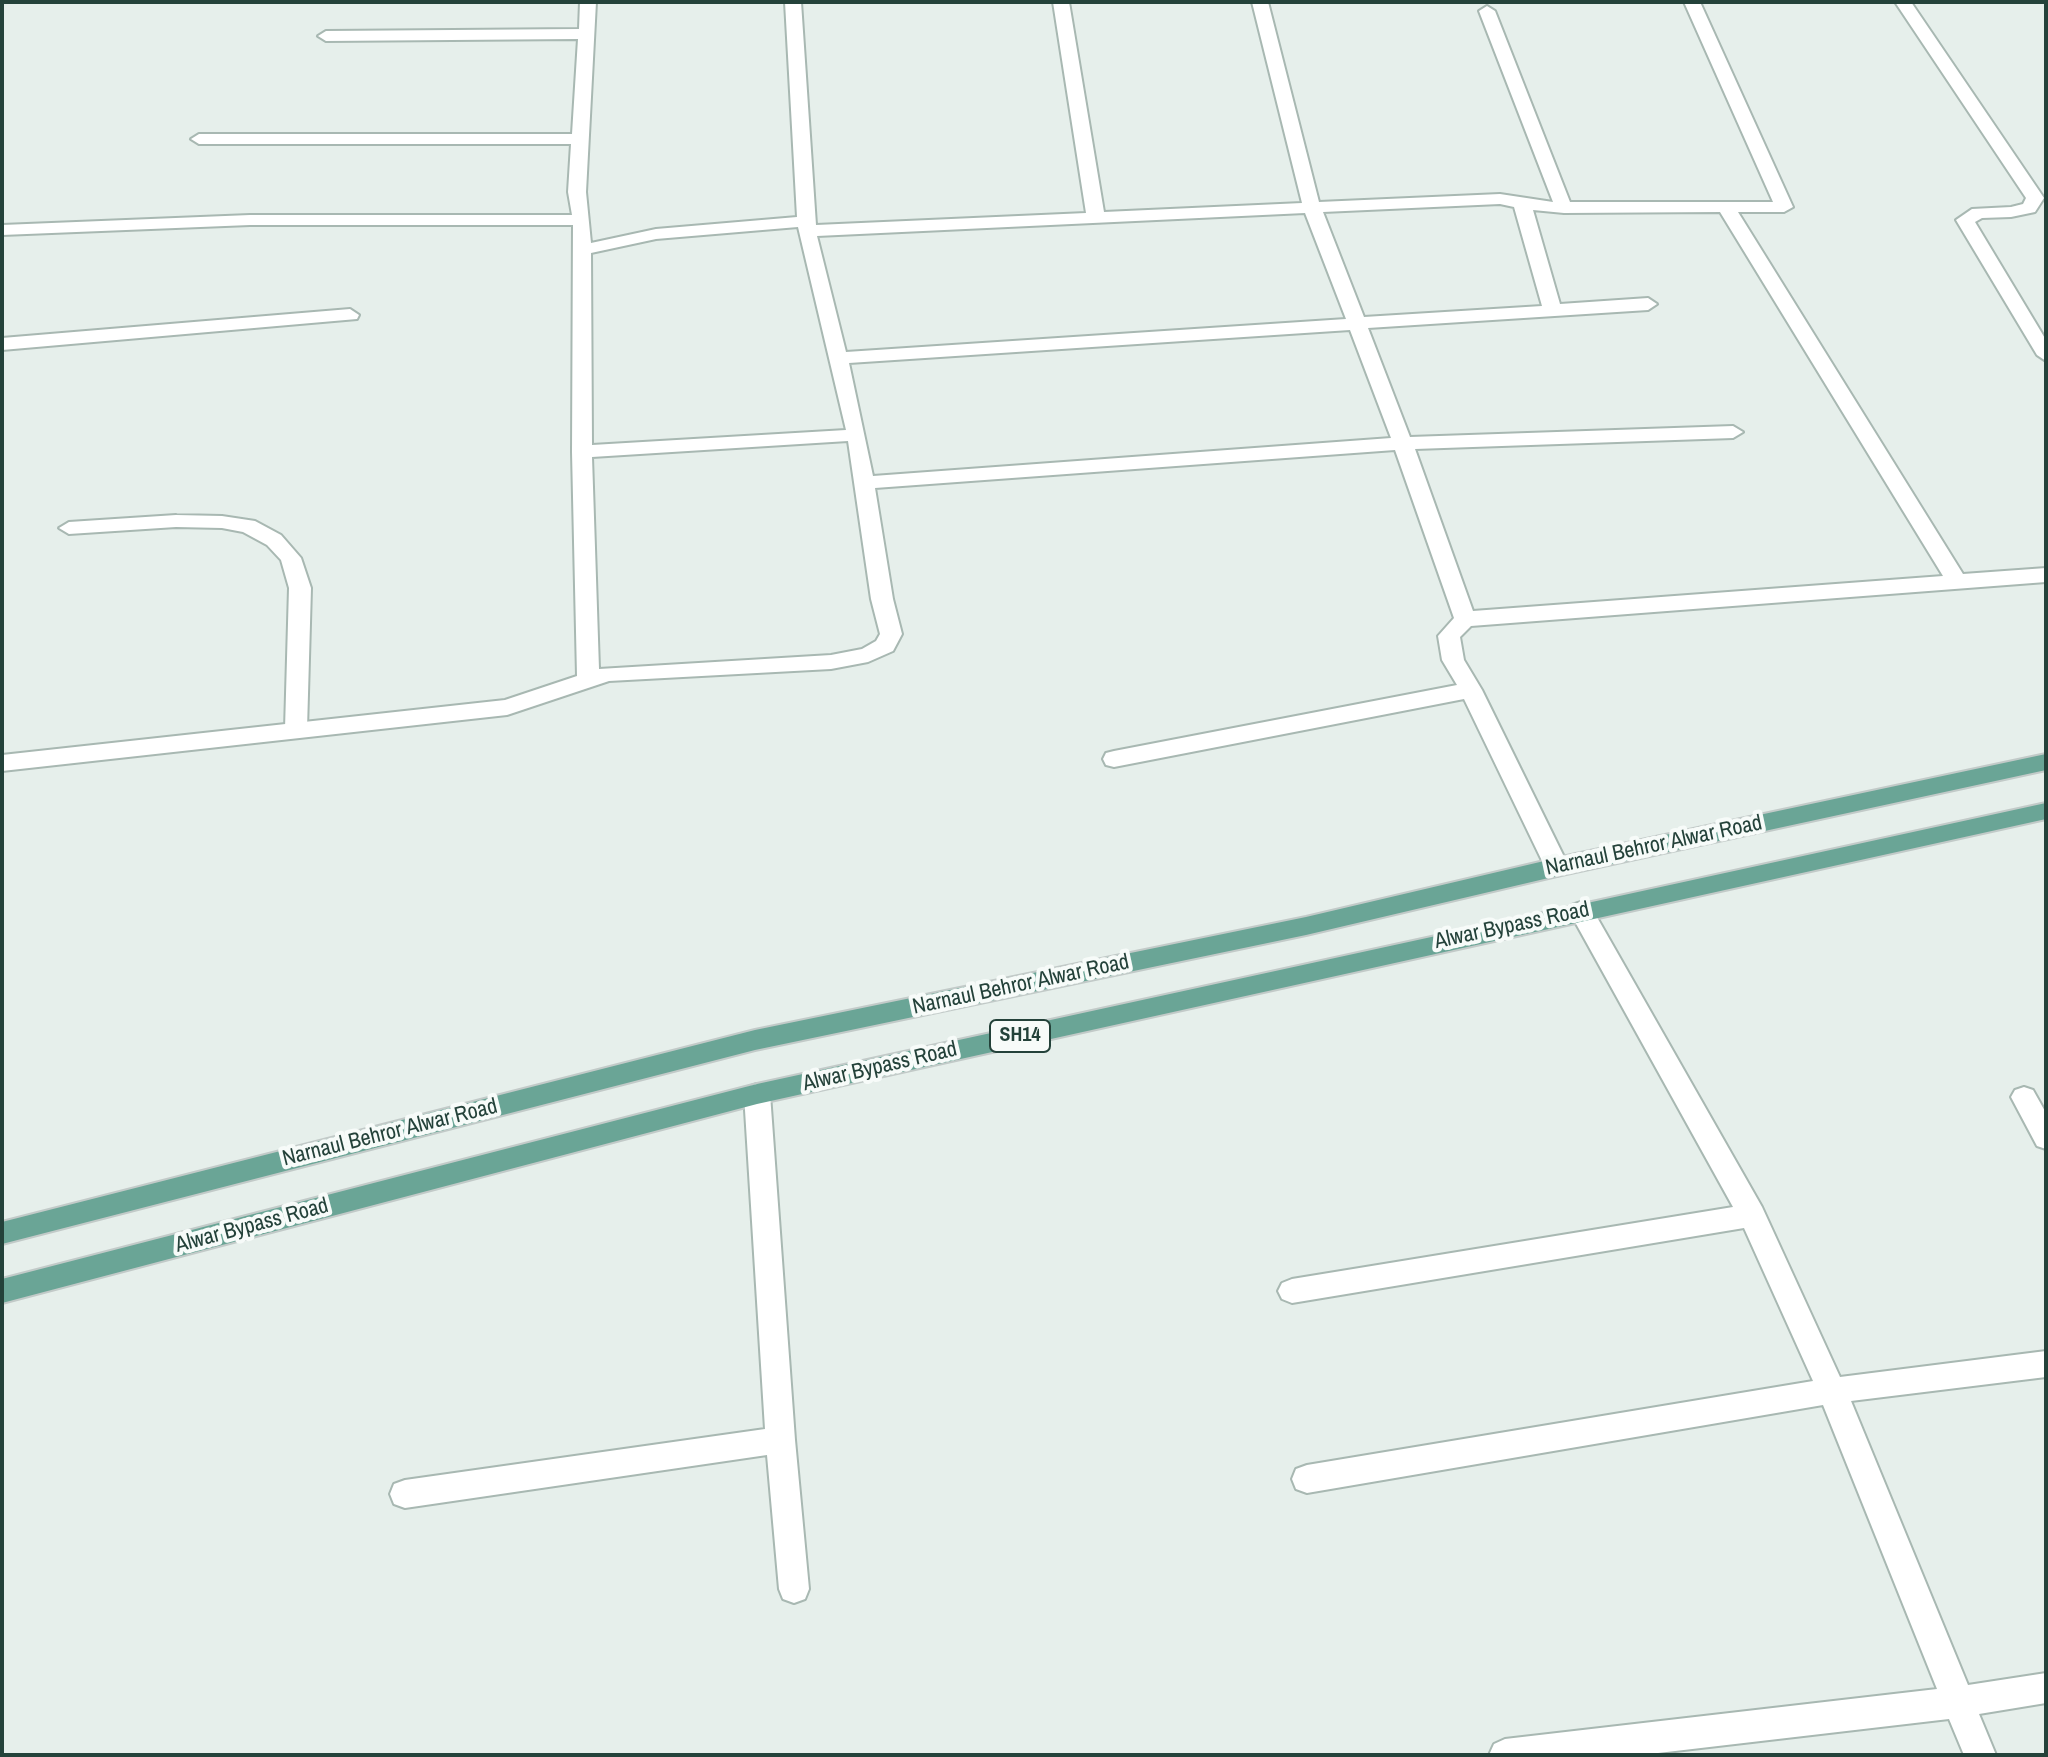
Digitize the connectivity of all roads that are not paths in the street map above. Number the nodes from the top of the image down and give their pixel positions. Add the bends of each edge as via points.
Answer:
1 (588, 2) edge
2 (793, 2) edge
3 (1061, 2) edge
4 (1260, 2) edge
5 (1692, 2) edge
6 (1903, 2) edge
7 (1487, 11) dead end
8 (585, 34) junction
9 (326, 36) dead end
10 (199, 139) dead end
11 (580, 139) junction
12 (1522, 203) junction
13 (1726, 207) junction
14 (1312, 208) junction
15 (1564, 208) junction
16 (1096, 218) junction
17 (582, 220) junction
18 (807, 226) junction
19 (2, 230) edge
20 (582, 250) junction
21 (1648, 304) dead end
22 (1553, 311) junction
23 (350, 315) dead end
24 (1356, 325) junction
25 (2, 344) edge
26 (2046, 355) edge
27 (839, 358) junction
28 (1733, 432) dead end
29 (857, 435) junction
30 (1403, 443) junction
31 (582, 452) junction
32 (865, 483) junction
33 (69, 528) dead end
34 (2046, 575) edge
35 (1957, 582) junction
36 (1465, 619) junction
37 (588, 679) junction
38 (1471, 690) junction
39 (296, 729) junction
40 (1114, 759) dead end
41 (2046, 762) edge
42 (2, 763) edge
43 (2046, 811) edge
44 (1557, 867) junction
45 (1581, 911) junction
46 (757, 1094) junction
47 (2024, 1097) dead end
48 (2046, 1138) edge
49 (1752, 1215) junction
50 (2, 1233) edge
51 (2, 1291) edge
52 (1292, 1291) dead end
53 (2046, 1364) edge
54 (1832, 1391) junction
55 (780, 1440) junction
56 (1307, 1479) dead end
57 (405, 1494) dead end
58 (794, 1589) dead end
59 (2046, 1688) edge
60 (1960, 1702) junction
61 (1505, 1755) edge
62 (1980, 1755) edge

1 - 8 street
2 - 18 street
3 - 16 street
4 - 14 street
5 - 13 street via 1784,207
6 - 26 street via 2035,198 2029,208 1978,213 1965,220
7 - 15 street
8 - 9 street
8 - 11 street
10 - 11 street
11 - 17 street via 577,192
12 - 14 street via 1500,199
12 - 15 street
12 - 22 street
13 - 15 street
13 - 35 street
14 - 16 street
14 - 24 street
16 - 18 street
17 - 19 street via 250,220
17 - 20 street
18 - 20 street via 671,232
18 - 27 street
20 - 31 street
21 - 22 street
22 - 24 street
23 - 25 street
24 - 27 street
24 - 30 street
27 - 29 street
28 - 30 street
29 - 31 street
29 - 32 street
30 - 32 street
30 - 36 street
31 - 37 street
32 - 37 street via 891,634 885,646 831,662 636,670
33 - 39 street via 222,522 248,526 274,540 291,558 300,588
34 - 35 street
35 - 36 street
36 - 38 street via 1449,636 1453,660
37 - 39 street via 507,707
38 - 40 street
38 - 44 street
39 - 42 street
41 - 44 main road, Narnaul Behror Alwar Road / SH14
43 - 45 main road, Alwar Bypass Road / SH14
44 - 50 main road, Narnaul Behror Alwar Road / SH14 via 1306,926 755,1040
45 - 46 main road, Alwar Bypass Road / SH14
45 - 49 street
46 - 51 main road, Alwar Bypass Road / SH14
46 - 55 street
47 - 48 street
49 - 52 street
49 - 54 street
53 - 54 street
54 - 56 street
54 - 60 street
55 - 57 street
55 - 58 street
59 - 60 street
60 - 61 street
60 - 62 street

